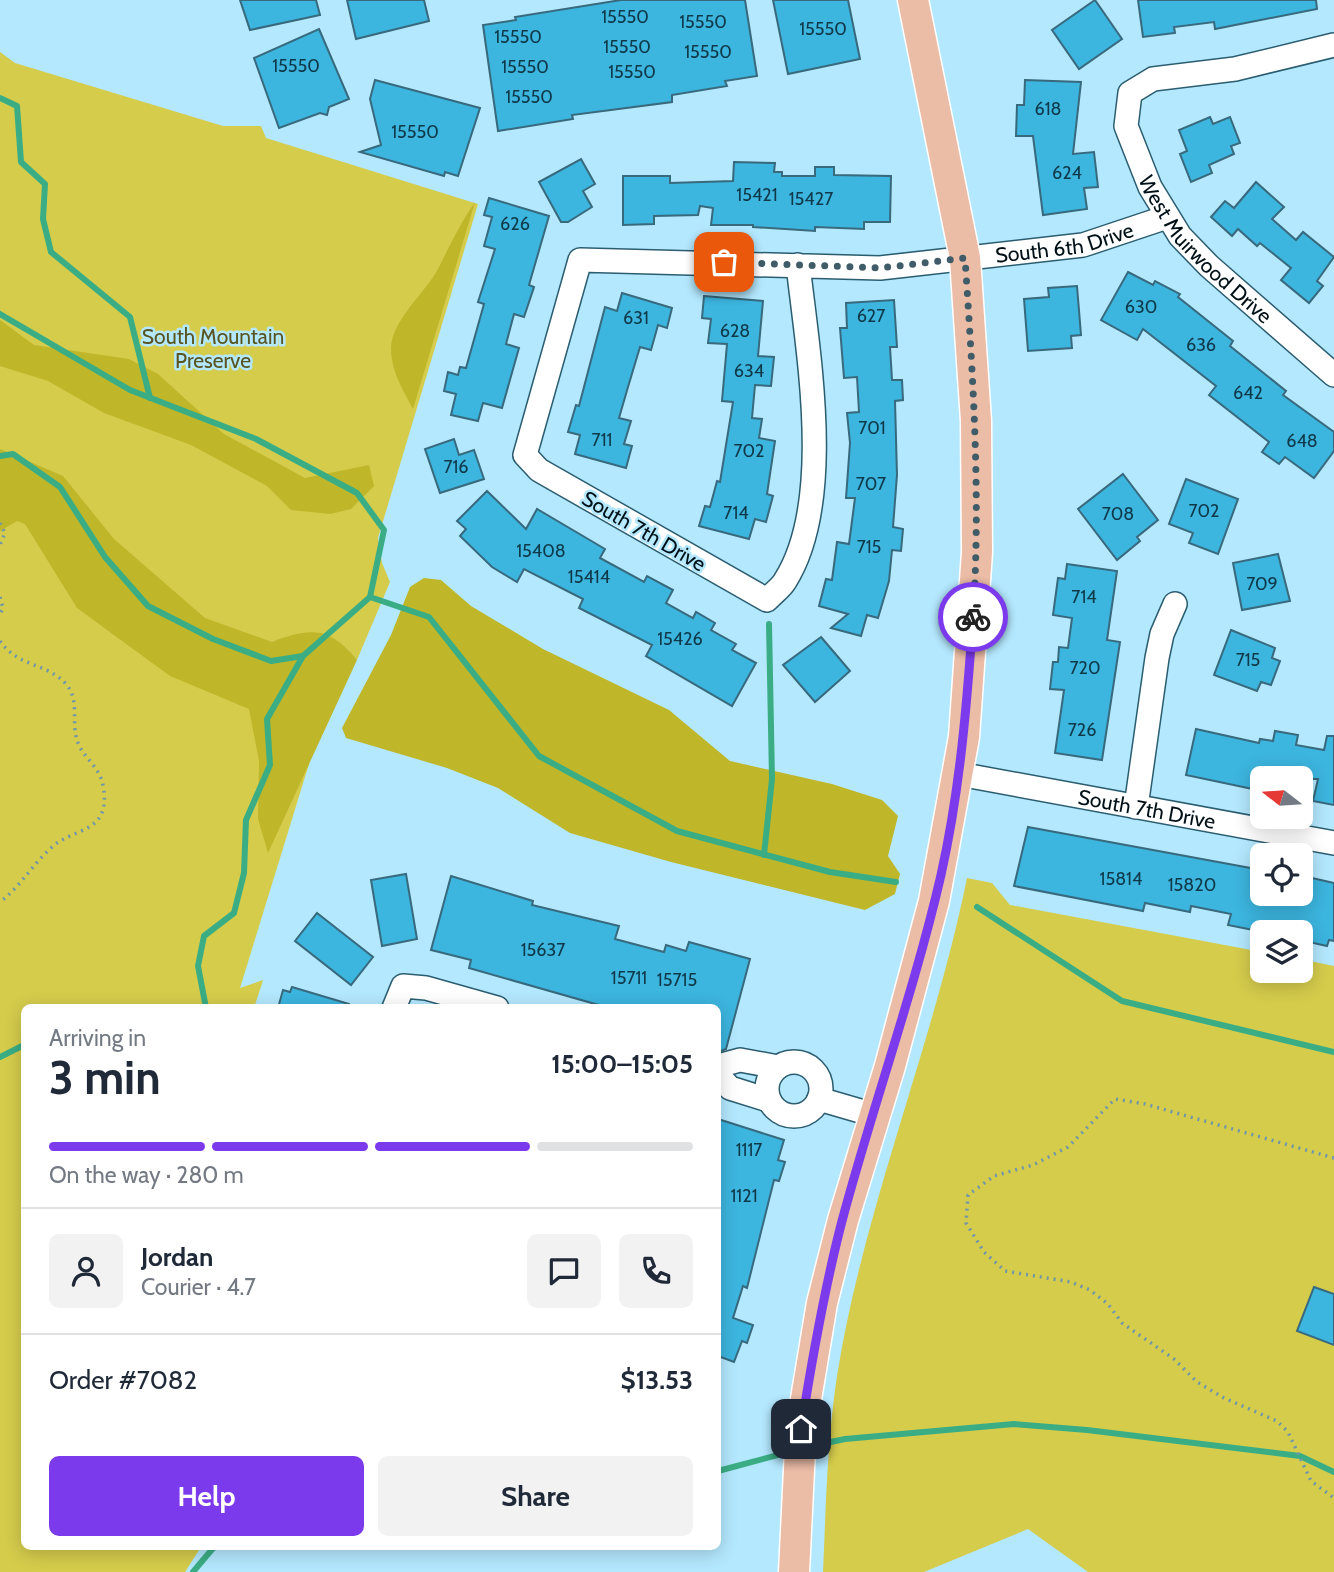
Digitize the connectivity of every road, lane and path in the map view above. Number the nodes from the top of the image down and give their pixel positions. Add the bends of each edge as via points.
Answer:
1 (913, 0) edge
2 (1334, 45) edge
3 (1167, 217) junction
4 (965, 258) junction
5 (798, 265) junction
6 (1334, 375) edge
7 (525, 455) joint
8 (0, 523) edge
9 (0, 545) edge
10 (0, 597) edge
11 (1175, 604) dead end
12 (0, 614) edge
13 (0, 641) edge
14 (959, 774) junction
15 (1136, 807) junction
16 (1334, 843) edge
17 (0, 902) edge
18 (396, 1004) edge
19 (483, 1004) edge
20 (721, 1065) edge
21 (778, 1067) junction
22 (721, 1078) edge
23 (768, 1100) junction
24 (819, 1100) junction
25 (874, 1115) junction
26 (1334, 1158) edge
27 (1334, 1498) edge
28 (794, 1572) edge

1 - 4 main road
2 - 3 street, West Muirwood Drive via 1235,69 1153,79 1130,93 1126,126
3 - 4 street, South 6th Drive via 1083,245
3 - 6 street, West Muirwood Drive via 1209,266
4 - 5 street, South 6th Drive via 880,268
4 - 14 main road via 976,421 977,552
5 - 7 street, South 6th Drive via 580,260
5 - 7 street, South 7th Drive via 813,404 814,489 790,570 767,600 539,470
8 - 9 path via 5,533
10 - 12 path
11 - 15 street via 1157,657
13 - 17 path via 16,659 55,675 72,693 77,742 98,769 104,802 92,826 55,844
14 - 15 street, South 7th Drive
14 - 25 main road via 938,886
15 - 16 street, South 7th Drive
18 - 19 street via 403,986
20 - 21 street via 740,1060
21 - 23 street via 768,1078
21 - 24 street via 794,1062 811,1068 820,1082
22 - 23 street via 730,1088
23 - 24 street via 779,1112 794,1117 809,1112
24 - 25 street
25 - 28 main road via 822,1303 801,1429
26 - 27 path via 1115,1099 1068,1147 1033,1166 994,1176 968,1195 966,1223 984,1252 1005,1270 1090,1290 1197,1382 1278,1421 1311,1480

